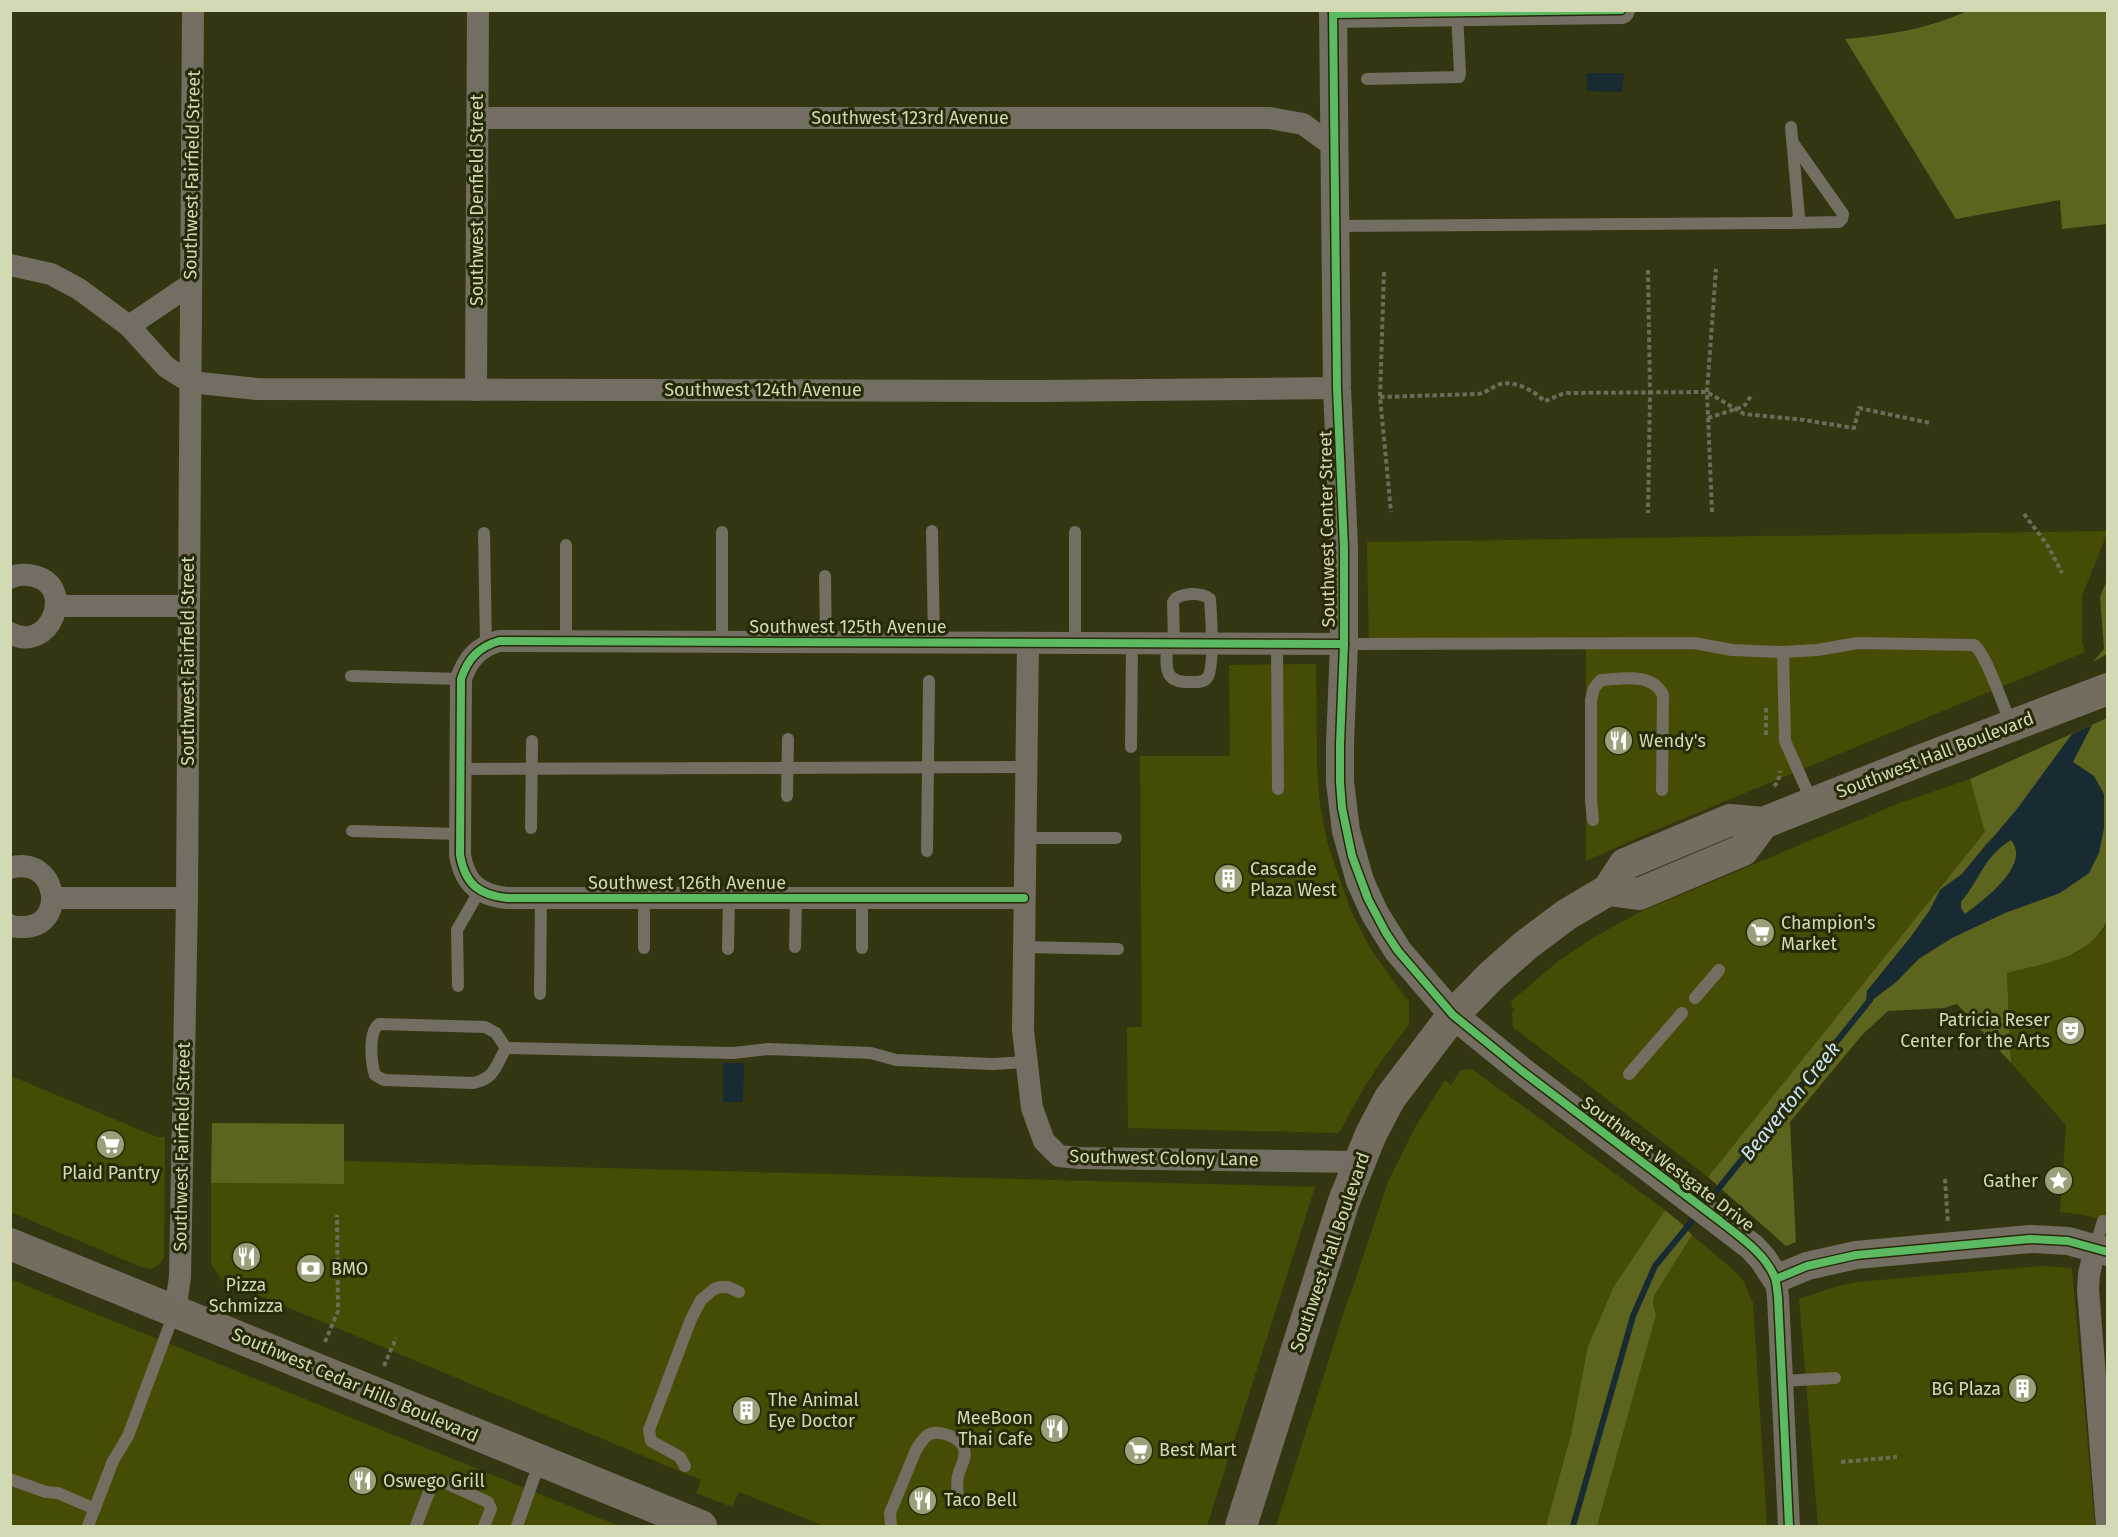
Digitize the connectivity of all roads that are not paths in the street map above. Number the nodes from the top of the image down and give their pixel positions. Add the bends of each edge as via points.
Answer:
1 (193, 10) edge
2 (478, 10) edge
3 (1621, 10) edge
4 (1457, 11) edge
5 (1333, 12) edge
6 (1367, 79) dead end
7 (478, 118) junction
8 (1791, 127) dead end
9 (1792, 142) junction
10 (1333, 146) junction
11 (1792, 223) junction
12 (1335, 226) junction
13 (10, 265) edge
14 (191, 284) junction
15 (129, 327) junction
16 (190, 382) junction
17 (1337, 388) junction
18 (476, 390) junction
19 (932, 531) dead end
20 (722, 532) dead end
21 (1075, 532) dead end
22 (484, 533) dead end
23 (566, 545) dead end
24 (825, 576) dead end
25 (10, 578) edge
26 (57, 606) junction
27 (188, 606) junction
28 (10, 633) edge
29 (566, 641) junction
30 (722, 642) junction
31 (826, 642) junction
32 (934, 642) junction
33 (1028, 643) junction
34 (1075, 643) junction
35 (1132, 643) junction
36 (1170, 643) junction
37 (1212, 643) junction
38 (1277, 643) junction
39 (1344, 644) junction
40 (486, 645) junction
41 (1783, 652) junction
42 (351, 676) dead end
43 (461, 679) junction
44 (929, 681) dead end
45 (2108, 690) edge
46 (2024, 721) junction
47 (788, 739) dead end
48 (532, 741) dead end
49 (1131, 747) dead end
50 (929, 767) junction
51 (1026, 767) junction
52 (787, 768) junction
53 (460, 769) junction
54 (532, 770) junction
55 (1278, 789) dead end
56 (1662, 790) dead end
57 (787, 796) dead end
58 (1813, 803) junction
59 (1593, 820) dead end
60 (1730, 820) junction
61 (1763, 823) junction
62 (531, 828) dead end
63 (352, 831) dead end
64 (460, 834) junction
65 (1025, 838) junction
66 (1116, 838) dead end
67 (927, 851) dead end
68 (10, 868) edge
69 (1679, 877) junction
70 (480, 890) junction
71 (1608, 890) junction
72 (53, 898) junction
73 (187, 898) junction
74 (541, 898) junction
75 (644, 898) junction
76 (729, 898) junction
77 (796, 898) junction
78 (862, 898) junction
79 (1024, 898) junction
80 (10, 925) edge
81 (795, 947) dead end
82 (1024, 947) junction
83 (644, 948) dead end
84 (862, 948) dead end
85 (1118, 948) dead end
86 (728, 949) dead end
87 (1719, 970) dead end
88 (458, 986) dead end
89 (540, 994) dead end
90 (1695, 998) dead end
91 (1682, 1013) dead end
92 (1453, 1015) junction
93 (506, 1048) junction
94 (1026, 1062) junction
95 (1629, 1074) dead end
96 (1359, 1162) junction
97 (2102, 1241) edge
98 (10, 1244) edge
99 (1776, 1279) junction
100 (740, 1292) dead end
101 (175, 1311) junction
102 (1835, 1378) dead end
103 (1782, 1381) junction
104 (540, 1461) junction
105 (685, 1466) dead end
106 (12, 1480) dead end
107 (958, 1499) dead end
108 (95, 1509) junction
109 (88, 1527) edge
110 (416, 1527) edge
111 (484, 1527) edge
112 (517, 1527) edge
113 (701, 1527) edge
114 (891, 1527) edge
115 (1241, 1527) edge
116 (1788, 1527) edge
117 (2107, 1527) edge

1 - 14 street, Southwest Fairfield Street
2 - 7 street, Southwest Denfield Street
3 - 4 street
4 - 5 street
4 - 6 lane via 1459,77
5 - 10 street, Southwest Center Street
7 - 10 street, Southwest 123rd Avenue via 1269,118 1303,124
7 - 18 street, Southwest Denfield Street
8 - 9 lane
9 - 11 lane via 1799,217
9 - 11 lane via 1843,214 1839,222
10 - 12 street, Southwest Center Street
11 - 12 lane
12 - 17 street, Southwest Center Street
13 - 15 street via 51,274 79,289
14 - 15 street
14 - 16 street, Southwest Fairfield Street
15 - 16 street via 166,367
16 - 18 street, Southwest 124th Avenue via 257,389
16 - 27 street, Southwest Fairfield Street
17 - 18 street, Southwest 124th Avenue
17 - 39 street, Southwest Center Street
19 - 32 lane
20 - 30 lane
21 - 34 lane
22 - 40 lane
23 - 29 lane
24 - 31 lane
25 - 26 street via 26,574 39,577 49,584
26 - 27 street
26 - 28 street via 46,629 36,635
27 - 73 street, Southwest Fairfield Street
29 - 30 street, Southwest 125th Avenue
29 - 40 street, Southwest 125th Avenue via 499,641
30 - 31 street, Southwest 125th Avenue
31 - 32 street, Southwest 125th Avenue
32 - 33 street, Southwest 125th Avenue
33 - 34 street, Southwest 125th Avenue
33 - 51 street, Southwest Colony Lane
34 - 35 street, Southwest 125th Avenue
35 - 36 street, Southwest 125th Avenue
35 - 49 lane
36 - 37 street, Southwest 125th Avenue
36 - 37 lane via 1167,666 1169,675 1178,683 1202,682 1207,678
36 - 37 lane via 1173,602 1181,596 1201,594 1210,599
37 - 38 street, Southwest 125th Avenue
38 - 39 street, Southwest 125th Avenue
38 - 55 lane
39 - 41 lane via 1694,643 1732,650
39 - 92 street, Southwest Center Street via 1340,782 1352,856 1362,887 1386,933
40 - 43 street via 466,665
41 - 46 lane via 1858,643 1978,646
41 - 58 lane via 1785,741
42 - 43 lane
43 - 53 street
44 - 50 lane
45 - 46 main road, Southwest Hall Boulevard
46 - 58 main road, Southwest Hall Boulevard
47 - 52 lane
48 - 54 lane
50 - 51 lane
50 - 52 lane
50 - 67 lane
51 - 65 street, Southwest Colony Lane
52 - 54 lane
52 - 57 lane
53 - 54 lane
53 - 64 street
54 - 62 lane
56 - 59 lane via 1660,689 1646,680 1601,680 1591,700
58 - 61 main road, Southwest Hall Boulevard
60 - 61 main road, Southwest Hall Boulevard
60 - 69 main road via 1713,844 1682,858
60 - 71 main road, Southwest Hall Boulevard via 1625,864
61 - 69 main road via 1743,850
63 - 64 lane
64 - 70 street via 465,876
65 - 66 lane
65 - 79 street, Southwest Colony Lane
68 - 72 street via 32,867 44,875
69 - 71 main road via 1639,894
70 - 74 street, Southwest 126th Avenue via 495,897
70 - 88 lane via 457,930
71 - 92 main road, Southwest Hall Boulevard via 1533,940
72 - 73 street
72 - 80 street via 43,920 32,926
73 - 101 street, Southwest Fairfield Street via 180,1277
74 - 75 street, Southwest 126th Avenue
74 - 89 lane
75 - 76 street, Southwest 126th Avenue
75 - 83 lane
76 - 77 street, Southwest 126th Avenue
76 - 86 lane
77 - 78 street, Southwest 126th Avenue
77 - 81 lane
78 - 79 street, Southwest 126th Avenue
78 - 84 lane
79 - 82 street, Southwest Colony Lane
82 - 85 lane
82 - 94 street, Southwest Colony Lane
87 - 90 lane
91 - 95 lane
92 - 96 main road, Southwest Hall Boulevard via 1390,1098
92 - 99 street, Southwest Westgate Drive via 1752,1247
93 - 93 lane via 496,1033 485,1026 379,1024 373,1034 373,1069 384,1080 473,1083 492,1075
93 - 94 lane via 733,1053 780,1049 871,1053 896,1060
94 - 96 street, Southwest Colony Lane via 1032,1108 1044,1141 1059,1156
96 - 115 main road, Southwest Hall Boulevard
97 - 99 street via 2030,1239 1856,1255 1827,1260
97 - 117 street via 2089,1274 2088,1290
98 - 101 main road, Southwest Cedar Hills Boulevard
99 - 103 street, Southwest Westgate Drive
100 - 105 lane via 720,1287 701,1300 649,1430 651,1441 680,1457
101 - 104 main road, Southwest Cedar Hills Boulevard
101 - 108 lane via 128,1436 113,1461
102 - 103 lane
103 - 116 street, Southwest Westgate Drive
104 - 112 lane
104 - 113 main road, Southwest Cedar Hills Boulevard
106 - 108 lane
107 - 114 lane via 964,1448 947,1435 928,1436 916,1450 890,1514
108 - 109 lane
110 - 111 lane via 432,1484 439,1480 488,1502 491,1509

